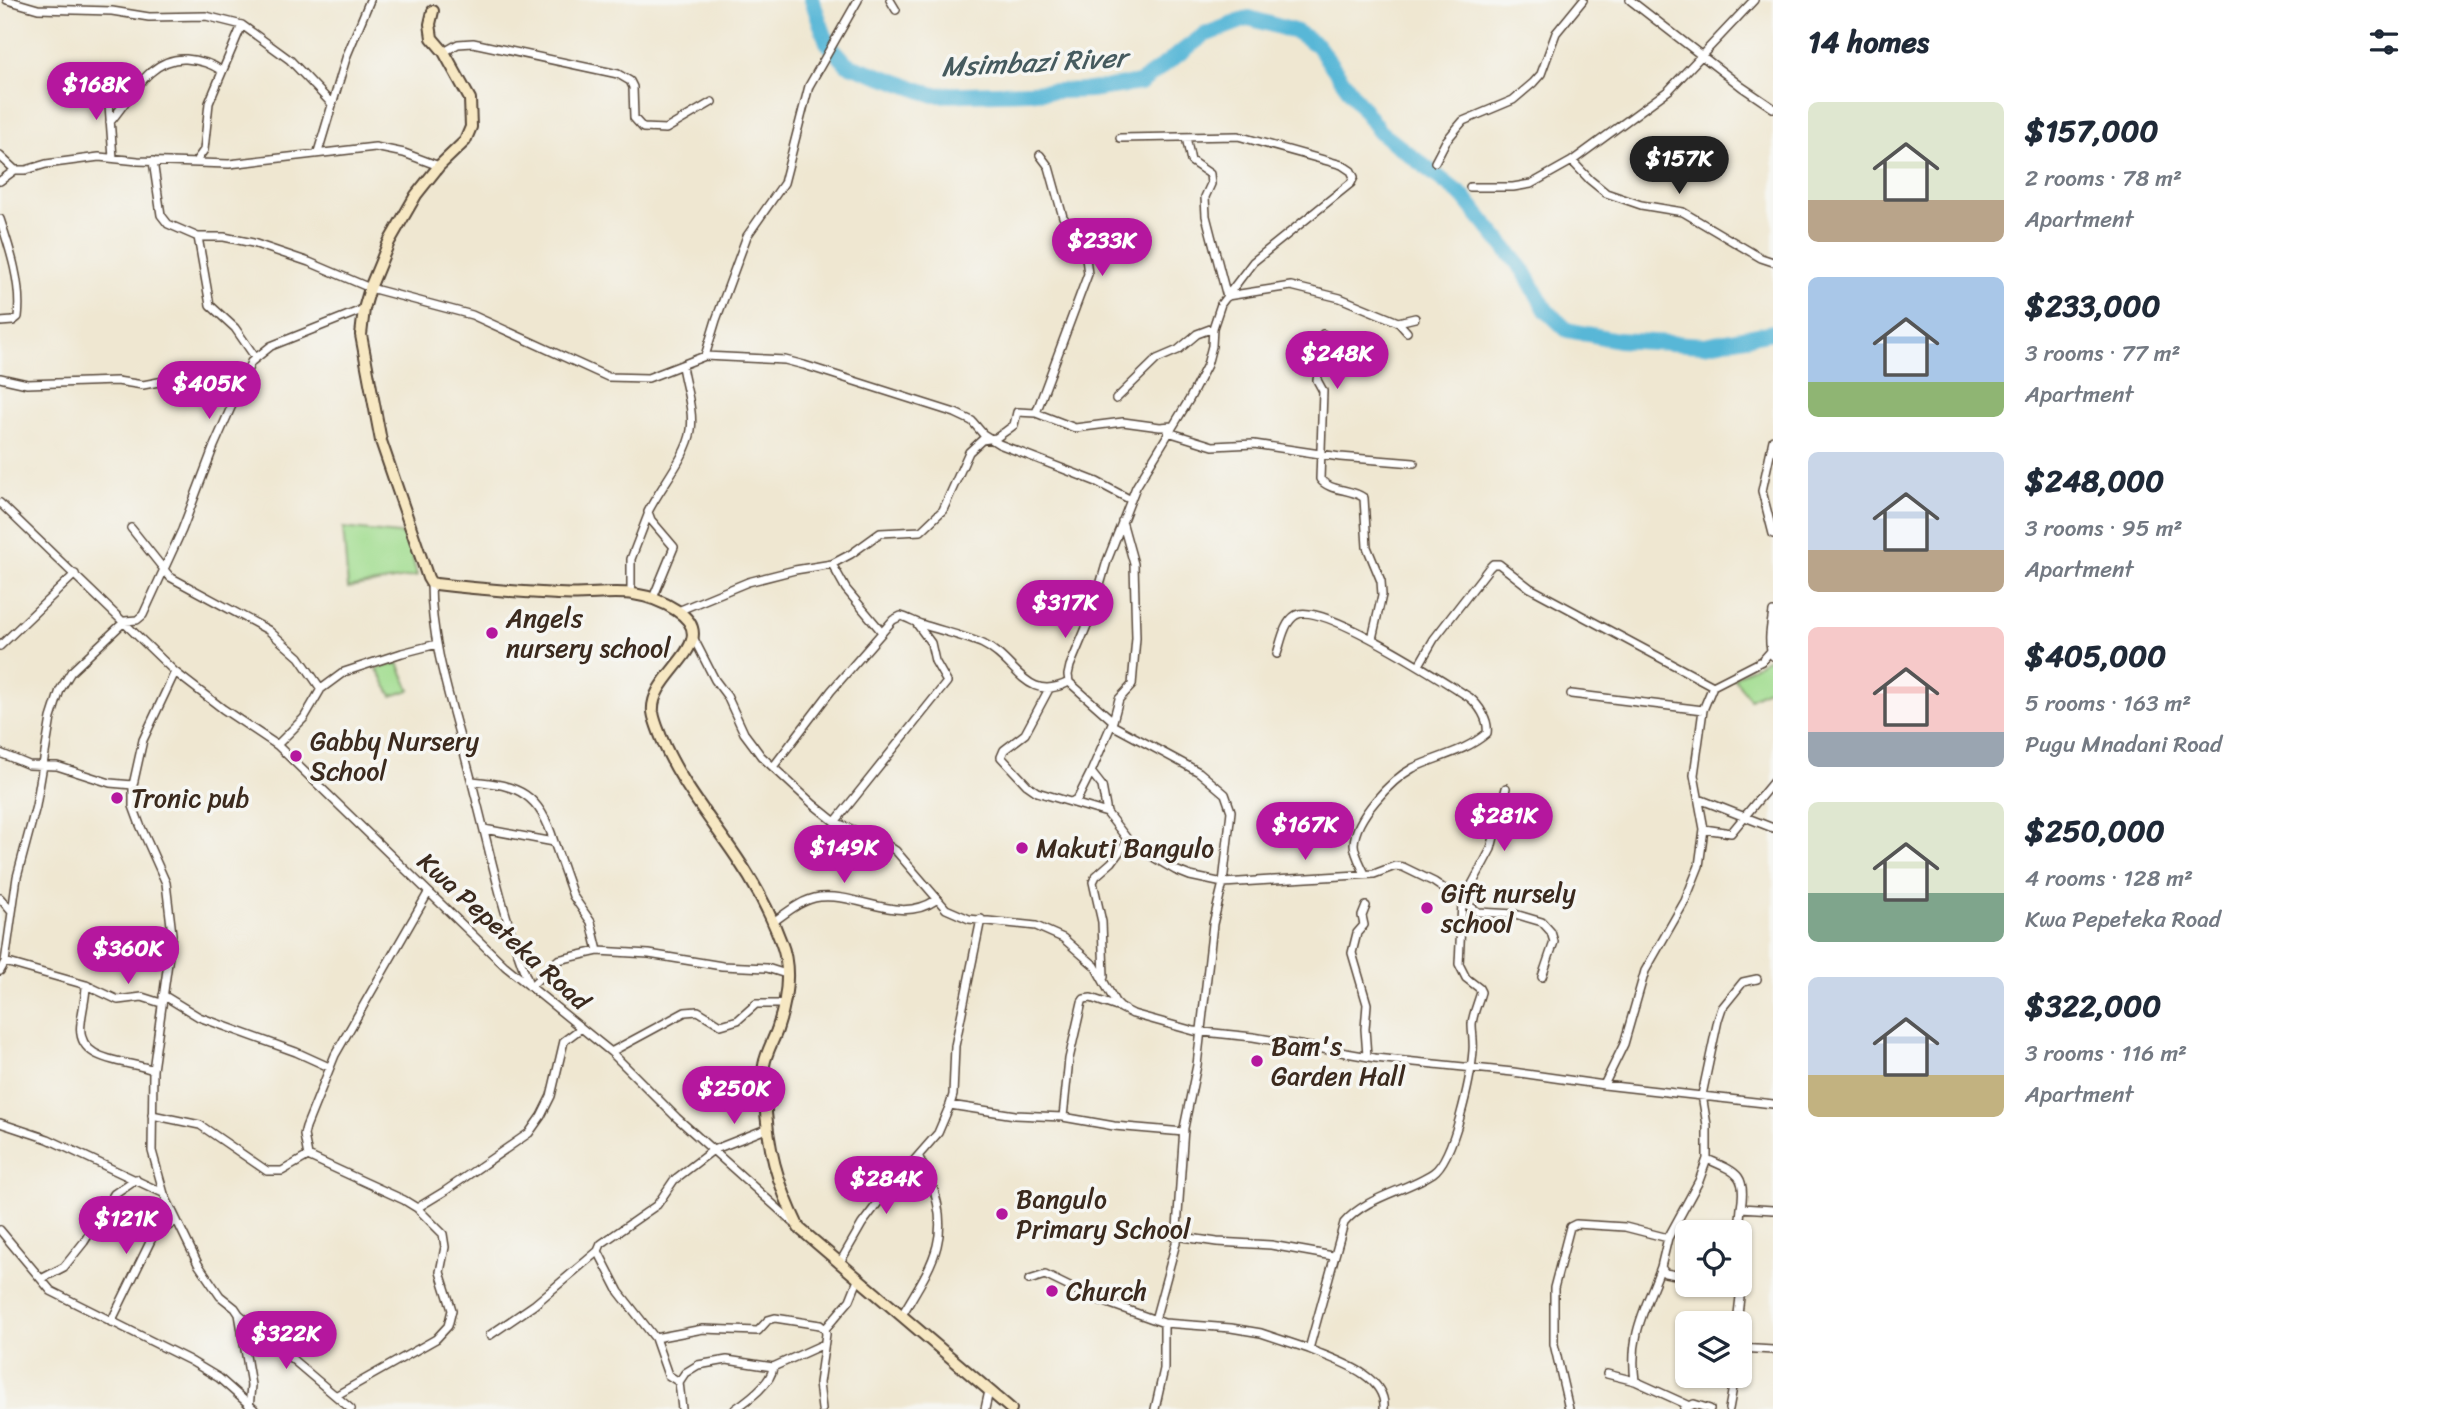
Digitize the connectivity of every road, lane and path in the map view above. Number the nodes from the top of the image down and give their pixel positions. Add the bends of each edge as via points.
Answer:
1 (7, 0) edge
2 (370, 0) edge
3 (858, 0) edge
4 (890, 0) edge
5 (1583, 0) edge
6 (1630, 0) edge
7 (1754, 0) edge
8 (897, 10) dead end
9 (433, 11) dead end
10 (242, 25) junction
11 (444, 52) junction
12 (1703, 56) junction
13 (222, 71) junction
14 (111, 86) dead end
15 (712, 102) dead end
16 (332, 104) junction
17 (1773, 108) edge
18 (110, 122) junction
19 (1186, 137) junction
20 (1120, 138) dead end
21 (318, 152) junction
22 (1040, 155) dead end
23 (0, 156) edge
24 (113, 158) junction
25 (153, 161) junction
26 (196, 161) junction
27 (1572, 161) junction
28 (1435, 162) dead end
29 (439, 166) junction
30 (15, 170) junction
31 (0, 181) edge
32 (1470, 187) dead end
33 (0, 219) edge
34 (198, 236) junction
35 (1773, 262) edge
36 (370, 288) junction
37 (1227, 297) junction
38 (364, 309) junction
39 (1415, 318) dead end
40 (1398, 322) junction
41 (0, 323) edge
42 (1213, 328) junction
43 (1407, 332) dead end
44 (1323, 334) dead end
45 (705, 356) junction
46 (255, 357) junction
47 (682, 366) junction
48 (245, 372) junction
49 (0, 378) edge
50 (1116, 399) dead end
51 (1036, 413) junction
52 (1170, 429) junction
53 (990, 438) junction
54 (1773, 440) edge
55 (1321, 454) junction
56 (1414, 463) dead end
57 (1131, 500) junction
58 (0, 503) edge
59 (648, 515) junction
60 (1122, 521) junction
61 (131, 528) dead end
62 (1773, 534) edge
63 (832, 564) junction
64 (163, 569) junction
65 (75, 574) junction
66 (431, 583) junction
67 (631, 592) junction
68 (653, 598) junction
69 (678, 611) junction
70 (1773, 612) edge
71 (125, 621) junction
72 (917, 623) junction
73 (882, 632) junction
74 (694, 639) junction
75 (1372, 639) junction
76 (437, 644) junction
77 (0, 646) edge
78 (1277, 654) dead end
79 (1772, 654) edge
80 (1419, 665) junction
81 (175, 671) junction
82 (1069, 682) junction
83 (1713, 686) junction
84 (321, 689) junction
85 (1049, 690) junction
86 (1572, 694) dead end
87 (1703, 710) junction
88 (1112, 723) junction
89 (277, 745) junction
90 (0, 753) edge
91 (41, 766) junction
92 (773, 767) junction
93 (1091, 772) junction
94 (472, 781) junction
95 (1773, 782) edge
96 (133, 785) junction
97 (1506, 788) dead end
98 (1699, 799) junction
99 (1073, 801) junction
100 (1107, 813) junction
101 (1746, 816) junction
102 (835, 822) junction
103 (1773, 828) edge
104 (484, 829) junction
105 (1704, 829) junction
106 (1128, 840) junction
107 (554, 842) junction
108 (1365, 874) junction
109 (1223, 883) junction
110 (428, 893) junction
111 (0, 898) edge
112 (936, 900) junction
113 (1462, 903) junction
114 (1366, 906) dead end
115 (11, 911) junction
116 (981, 919) junction
117 (772, 923) junction
118 (598, 951) junction
119 (5, 962) junction
120 (0, 971) edge
121 (786, 974) junction
122 (1542, 977) dead end
123 (1104, 978) junction
124 (1757, 979) dead end
125 (86, 985) junction
126 (530, 987) junction
127 (162, 999) junction
128 (783, 1004) junction
129 (1121, 1008) junction
130 (580, 1029) junction
131 (1202, 1032) junction
132 (611, 1052) junction
133 (1367, 1056) junction
134 (329, 1067) junction
135 (1471, 1069) junction
136 (153, 1070) junction
137 (1604, 1086) junction
138 (1702, 1096) junction
139 (1773, 1104) edge
140 (950, 1105) junction
141 (152, 1115) junction
142 (1063, 1117) junction
143 (0, 1123) edge
144 (766, 1129) junction
145 (1184, 1132) junction
146 (713, 1150) junction
147 (308, 1156) junction
148 (919, 1157) junction
149 (1707, 1159) junction
150 (136, 1179) junction
151 (164, 1194) junction
152 (417, 1208) junction
153 (1741, 1208) junction
154 (1773, 1210) edge
155 (1740, 1220) edge
156 (176, 1221) junction
157 (800, 1228) junction
158 (0, 1230) edge
159 (1125, 1232) dead end
160 (1177, 1235) junction
161 (1668, 1238) junction
162 (598, 1251) junction
163 (1333, 1256) junction
164 (839, 1264) junction
165 (1661, 1267) junction
166 (1675, 1275) edge
167 (41, 1279) junction
168 (858, 1280) junction
169 (1029, 1280) dead end
170 (239, 1314) junction
171 (902, 1315) junction
172 (1156, 1320) junction
173 (111, 1322) junction
174 (1164, 1323) junction
175 (825, 1329) junction
176 (490, 1335) dead end
177 (655, 1338) junction
178 (824, 1344) junction
179 (1308, 1349) junction
180 (1752, 1349) edge
181 (1773, 1350) edge
182 (773, 1367) junction
183 (1607, 1374) dead end
184 (1635, 1381) junction
185 (679, 1382) junction
186 (1733, 1388) edge
187 (989, 1391) junction
188 (337, 1395) junction
189 (251, 1407) edge
190 (1686, 1407) edge
191 (351, 1409) edge
192 (682, 1409) edge
193 (735, 1409) edge
194 (822, 1409) edge
195 (985, 1409) edge
196 (1011, 1409) edge
197 (1155, 1409) edge
198 (1384, 1409) edge
199 (1569, 1409) edge
200 (1710, 1409) edge
201 (1729, 1409) edge

1 - 10 street via 38,9 206,16
2 - 16 street
3 - 45 street via 809,86 784,183 747,236
4 - 8 street
5 - 28 street via 1556,33 1541,74 1533,83 1513,100 1463,121
6 - 12 street
7 - 12 street
9 - 11 street via 429,24 432,38
10 - 13 street
10 - 16 street via 290,60
11 - 15 street via 473,43 618,74 633,87 634,118 650,130 666,129
11 - 29 street via 470,99 472,114 465,141
12 - 17 street
12 - 27 street via 1657,100
13 - 18 street via 191,59 164,62
13 - 26 street via 206,115 204,150
14 - 18 street
16 - 21 street
18 - 24 street
19 - 20 street
19 - 37 street via 1191,160 1210,174 1206,216
19 - 37 street via 1247,137 1342,165 1354,177 1253,262
21 - 26 street via 229,164
21 - 29 street via 374,148
22 - 51 street via 1049,167 1063,217 1086,232 1088,274
23 - 30 street
24 - 25 street
24 - 30 street
25 - 26 street
25 - 34 street via 161,215 168,224
27 - 32 street via 1531,184
27 - 35 street via 1606,193 1690,215
29 - 36 street via 396,230
30 - 31 street
33 - 41 street via 19,307 18,317
34 - 36 street via 253,243
34 - 46 street via 210,305 235,328
36 - 38 street
36 - 47 street via 472,315 608,377 648,378
37 - 40 street via 1296,286 1335,296
37 - 42 street
38 - 46 street via 271,346
38 - 66 street via 364,357 382,441
39 - 40 street
40 - 43 street
42 - 50 street via 1157,359
42 - 52 street via 1207,365
44 - 55 street via 1317,380 1323,391
45 - 47 street
45 - 53 street via 785,360 813,367 955,412
46 - 48 street
47 - 59 street via 692,428
48 - 49 street via 162,379 143,385 117,381 27,384
48 - 64 street
51 - 52 street via 1076,428 1123,422
51 - 53 street via 1017,412 1014,425
52 - 55 street via 1213,446 1254,444
52 - 57 street
53 - 57 street
53 - 63 street via 978,442 965,457 943,510 926,526 915,532 880,533
54 - 62 street via 1762,491
55 - 56 street
55 - 75 street via 1321,482 1364,498 1367,547 1382,595
57 - 60 street
58 - 65 street, Kwa Pepeteka Road
59 - 67 street via 631,559
59 - 68 street via 674,547
60 - 82 street via 1070,666
60 - 88 street via 1134,564 1136,638 1132,685 1119,699
61 - 64 street
63 - 69 street via 761,578
63 - 73 street via 854,600
64 - 71 street via 143,615
64 - 84 street via 268,630 299,657
65 - 71 street, Kwa Pepeteka Road
65 - 77 street
66 - 67 street via 561,594
66 - 76 street
67 - 68 street
68 - 69 street
69 - 74 street
70 - 79 street
71 - 81 street, Kwa Pepeteka Road
71 - 91 street via 65,681
72 - 73 street via 901,616
72 - 85 street via 995,650 1024,680
72 - 102 street via 947,682
73 - 92 street
74 - 92 street via 744,733
74 - 117 street via 655,695 654,717 670,759 754,883
75 - 78 street via 1318,616 1299,614 1289,622
75 - 80 street
76 - 84 street via 344,672
76 - 94 street
79 - 83 street
80 - 83 street via 1489,568 1499,564 1530,588
80 - 108 street via 1473,700 1488,731 1471,745 1410,770 1375,801 1356,832 1354,846
81 - 89 street, Kwa Pepeteka Road
81 - 96 street via 143,740
82 - 85 street
82 - 88 street
83 - 87 street
84 - 89 street via 304,718
85 - 99 street via 1025,734 1001,757 1037,792
86 - 87 street
87 - 98 street via 1694,775
88 - 93 street
88 - 109 street via 1199,772 1225,794 1231,811
89 - 110 street, Kwa Pepeteka Road
90 - 91 street
91 - 96 street
91 - 115 street
92 - 102 street
93 - 99 street
93 - 100 street via 1102,786
94 - 104 street
94 - 107 street via 528,794
95 - 101 street
96 - 127 street via 133,806 169,896 171,943
97 - 113 street via 1491,849
98 - 101 street
98 - 105 street
99 - 100 street
100 - 106 street
101 - 103 street
101 - 105 street via 1731,833
102 - 112 street via 897,851
104 - 107 street
104 - 126 street via 505,916
105 - 137 street via 1699,866 1646,971
106 - 109 street via 1175,870
106 - 123 street via 1093,882 1102,922
107 - 118 street via 573,896 591,922
108 - 109 street
108 - 113 street via 1403,867
109 - 131 street via 1213,924
110 - 126 street, Kwa Pepeteka Road
110 - 134 street
111 - 115 street
112 - 116 street via 959,916
112 - 117 street via 918,909 898,910 821,897 807,900
113 - 122 street via 1478,912 1527,916 1542,922 1553,942
113 - 135 street via 1459,964 1465,978 1481,992 1472,1024
114 - 133 street via 1364,925 1352,953 1367,1004
115 - 119 street
116 - 123 street via 1035,926 1063,938
116 - 140 street via 955,1046
117 - 121 street via 782,943
118 - 121 street via 767,968
118 - 126 street via 558,960
119 - 120 street
119 - 125 street
121 - 128 street
123 - 129 street
124 - 138 street via 1743,982 1723,1008
125 - 127 street via 118,1000
125 - 136 street via 80,1027 90,1049 111,1061
126 - 130 street, Kwa Pepeteka Road
127 - 134 street
127 - 136 street
128 - 132 street via 756,1004 738,1020 721,1025 698,1012 685,1012
128 - 144 street via 764,1066
129 - 131 street
129 - 142 street via 1084,999 1070,1051
130 - 132 street, Kwa Pepeteka Road
130 - 152 street via 564,1041 551,1096 528,1133
131 - 133 street
131 - 145 street
132 - 146 street, Kwa Pepeteka Road
133 - 135 street
134 - 147 street via 306,1126
135 - 137 street
135 - 163 street via 1446,1160 1432,1174 1349,1217
136 - 141 street
137 - 138 street
138 - 139 street
138 - 149 street
140 - 142 street
140 - 148 street via 938,1132
141 - 147 street via 207,1129 267,1171 282,1171
141 - 151 street via 152,1151
142 - 145 street
143 - 150 street
144 - 146 street
144 - 157 street via 772,1159
145 - 160 street
146 - 157 street, Kwa Pepeteka Road
146 - 162 street via 674,1180 657,1205 601,1244
147 - 152 street
148 - 164 street via 862,1224
148 - 171 street via 933,1188 941,1231 928,1271
149 - 153 street via 1742,1182
149 - 161 street
150 - 151 street
150 - 167 street via 114,1194 64,1267
151 - 156 street
152 - 188 street via 443,1234 440,1272 452,1310 448,1326 436,1339
153 - 154 street
153 - 155 street
156 - 170 street via 208,1279
156 - 173 street via 153,1237
157 - 164 street
158 - 167 street
159 - 160 street
160 - 163 street
160 - 172 street
161 - 165 street
161 - 199 street via 1625,1227 1570,1227 1554,1288 1554,1344
162 - 176 street
162 - 177 street via 619,1292
163 - 179 street
164 - 168 street
165 - 166 street
165 - 184 street via 1635,1333
167 - 173 street via 51,1291
168 - 171 street
168 - 175 street via 850,1300
169 - 172 street via 1045,1275
170 - 188 street
170 - 189 street
171 - 187 street
172 - 174 street
173 - 189 street via 219,1378
174 - 179 street via 1261,1333
174 - 197 street via 1164,1369
175 - 177 street via 775,1318 758,1331 697,1330
175 - 178 street
177 - 185 street via 668,1375
178 - 182 street
178 - 194 street via 819,1388
179 - 198 street via 1368,1378 1381,1393
180 - 181 street
182 - 185 street via 719,1360 692,1368
182 - 193 street via 770,1377
183 - 184 street
184 - 190 street
185 - 192 street
186 - 201 street
187 - 195 street
187 - 196 street
188 - 191 street
190 - 200 street via 1699,1404

